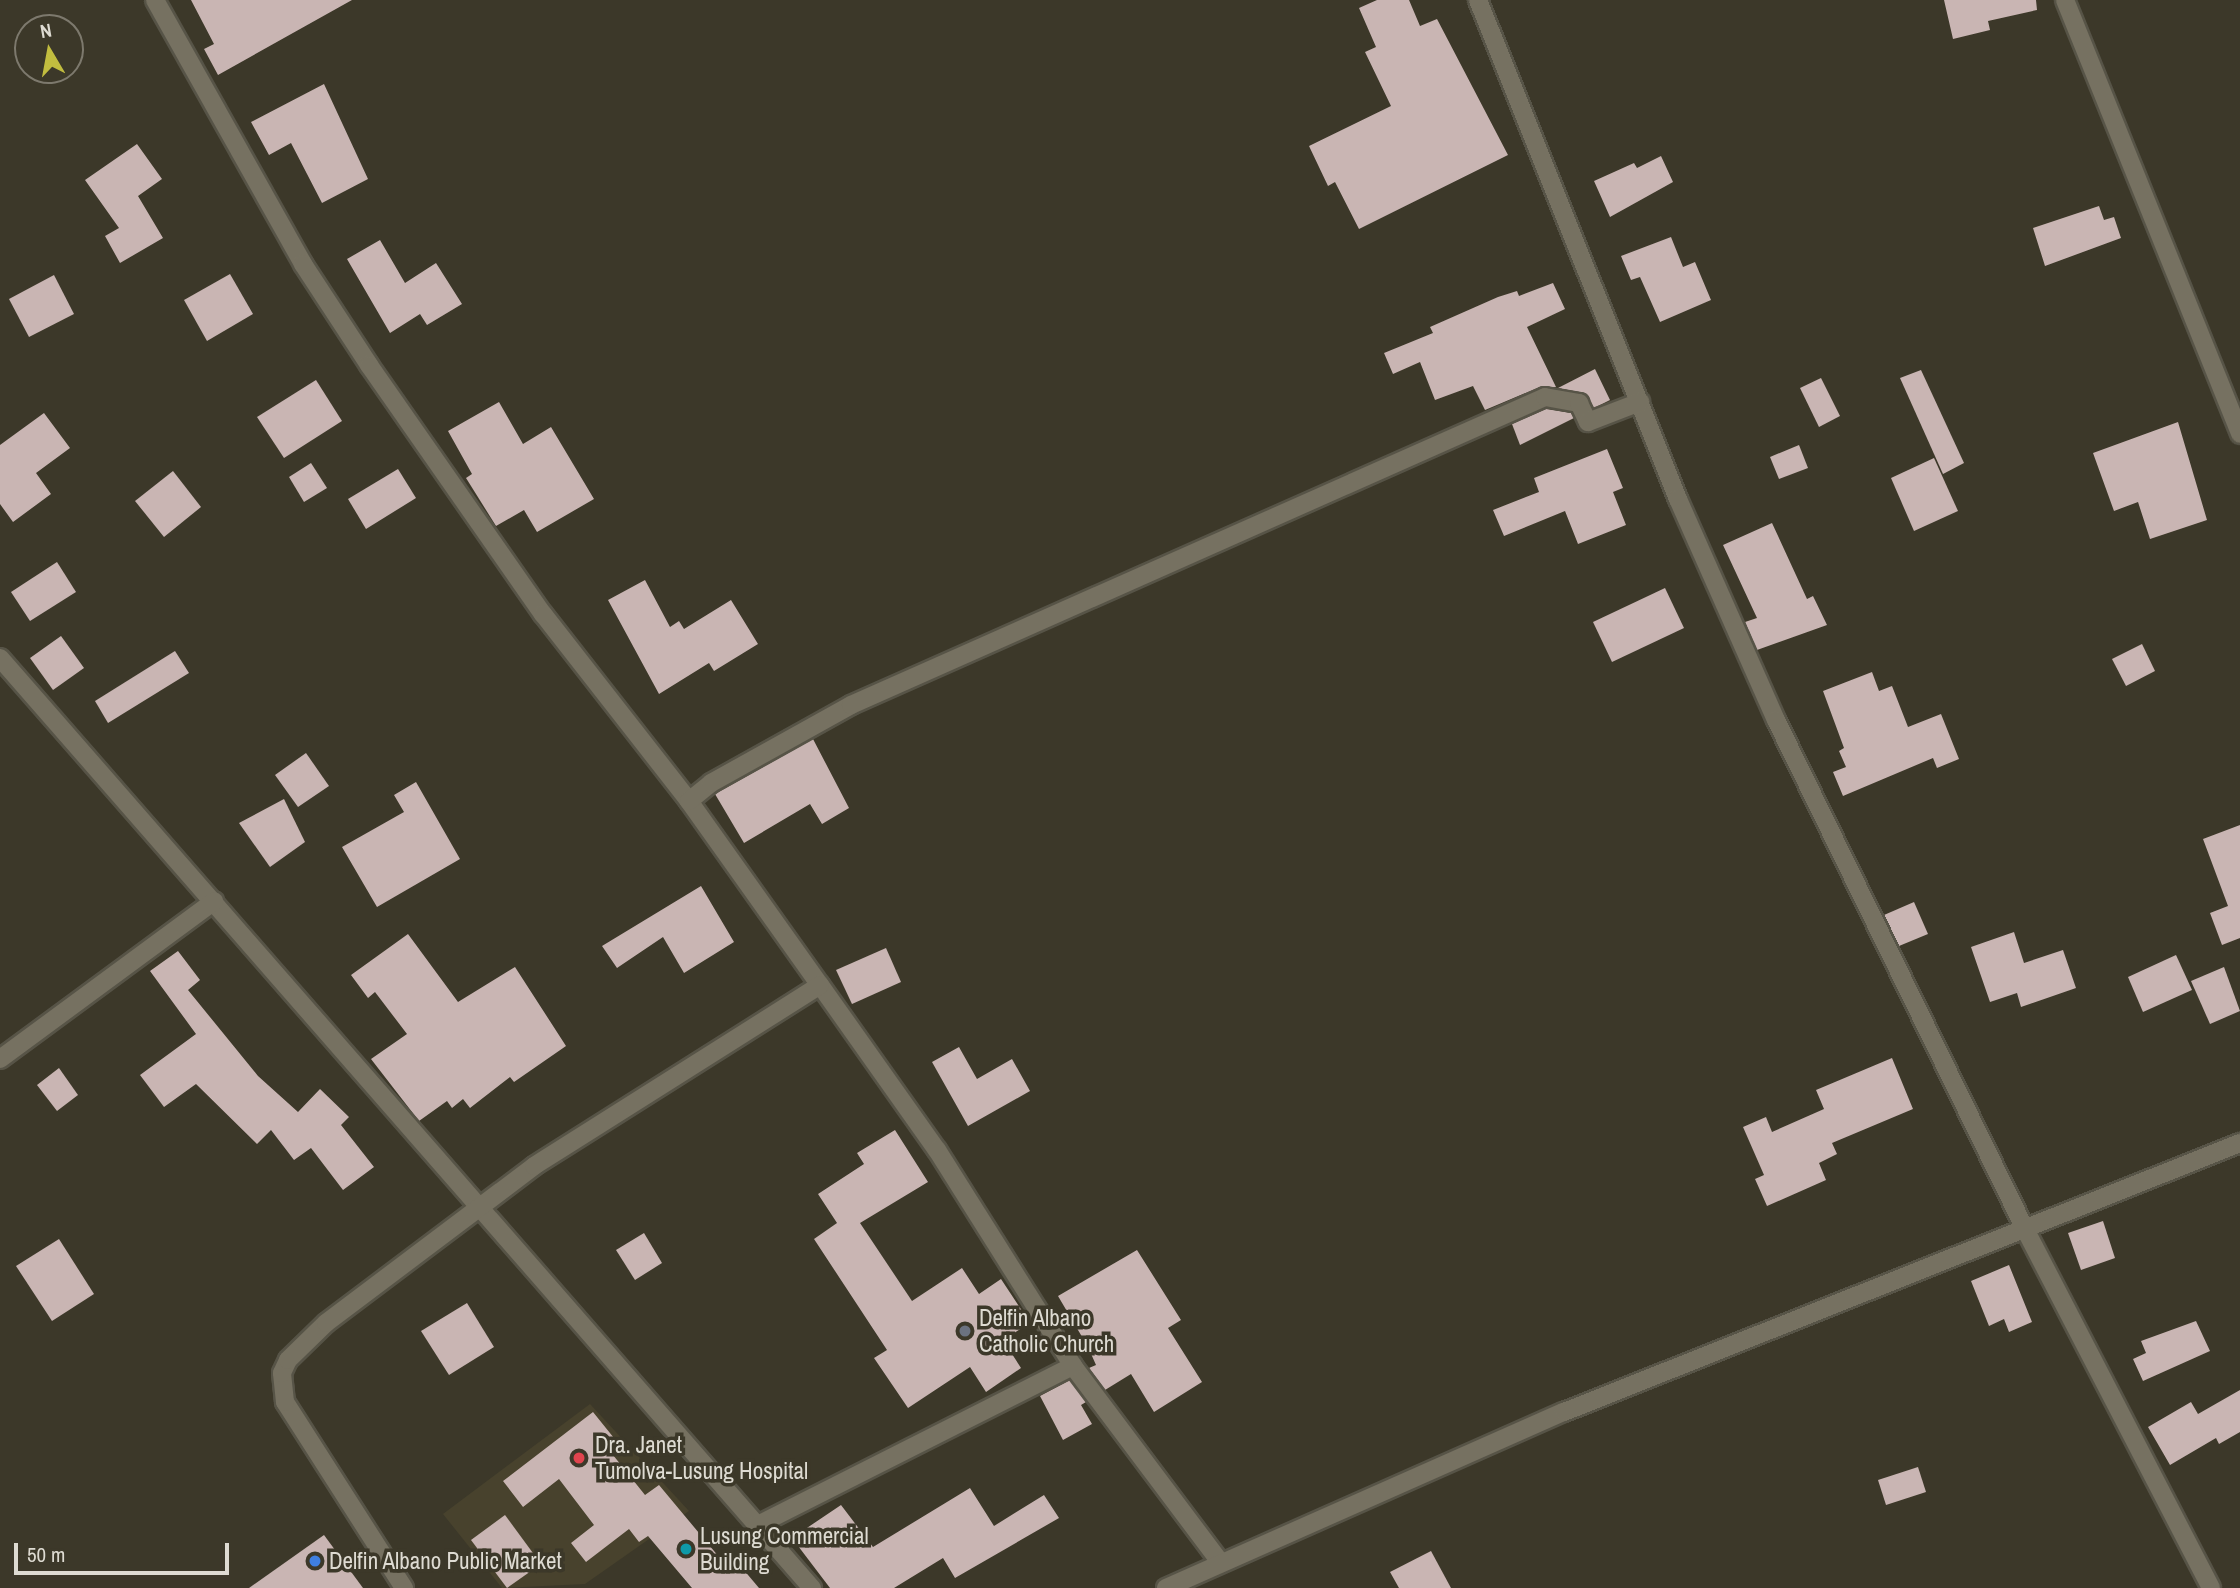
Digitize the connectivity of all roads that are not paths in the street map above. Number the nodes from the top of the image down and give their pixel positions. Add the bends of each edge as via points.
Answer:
1 (155, 0) edge
2 (1478, 0) edge
3 (2065, 0) edge
4 (1640, 402) junction
5 (2240, 434) edge
6 (0, 658) edge
7 (689, 801) junction
8 (214, 901) junction
9 (820, 985) junction
10 (0, 1059) edge
11 (2240, 1143) edge
12 (479, 1207) junction
13 (2026, 1231) junction
14 (1073, 1366) junction
15 (758, 1525) junction
16 (1221, 1563) junction
17 (404, 1588) edge
18 (813, 1588) edge
19 (1166, 1588) edge
20 (2211, 1588) edge

1 - 7 street via 303,264 369,365 543,614
2 - 4 street
3 - 5 street
4 - 7 street via 1588,422 1579,403 1545,397 851,705 711,783
4 - 13 street via 1776,720
6 - 8 street
7 - 9 street
8 - 10 street
8 - 12 street
9 - 12 street via 534,1166
9 - 14 street via 937,1150
11 - 13 street
12 - 15 street
12 - 17 street via 326,1323 288,1360 282,1373 285,1402
13 - 16 street via 1564,1412
13 - 20 street
14 - 15 street
14 - 16 street
15 - 18 street
16 - 19 street

